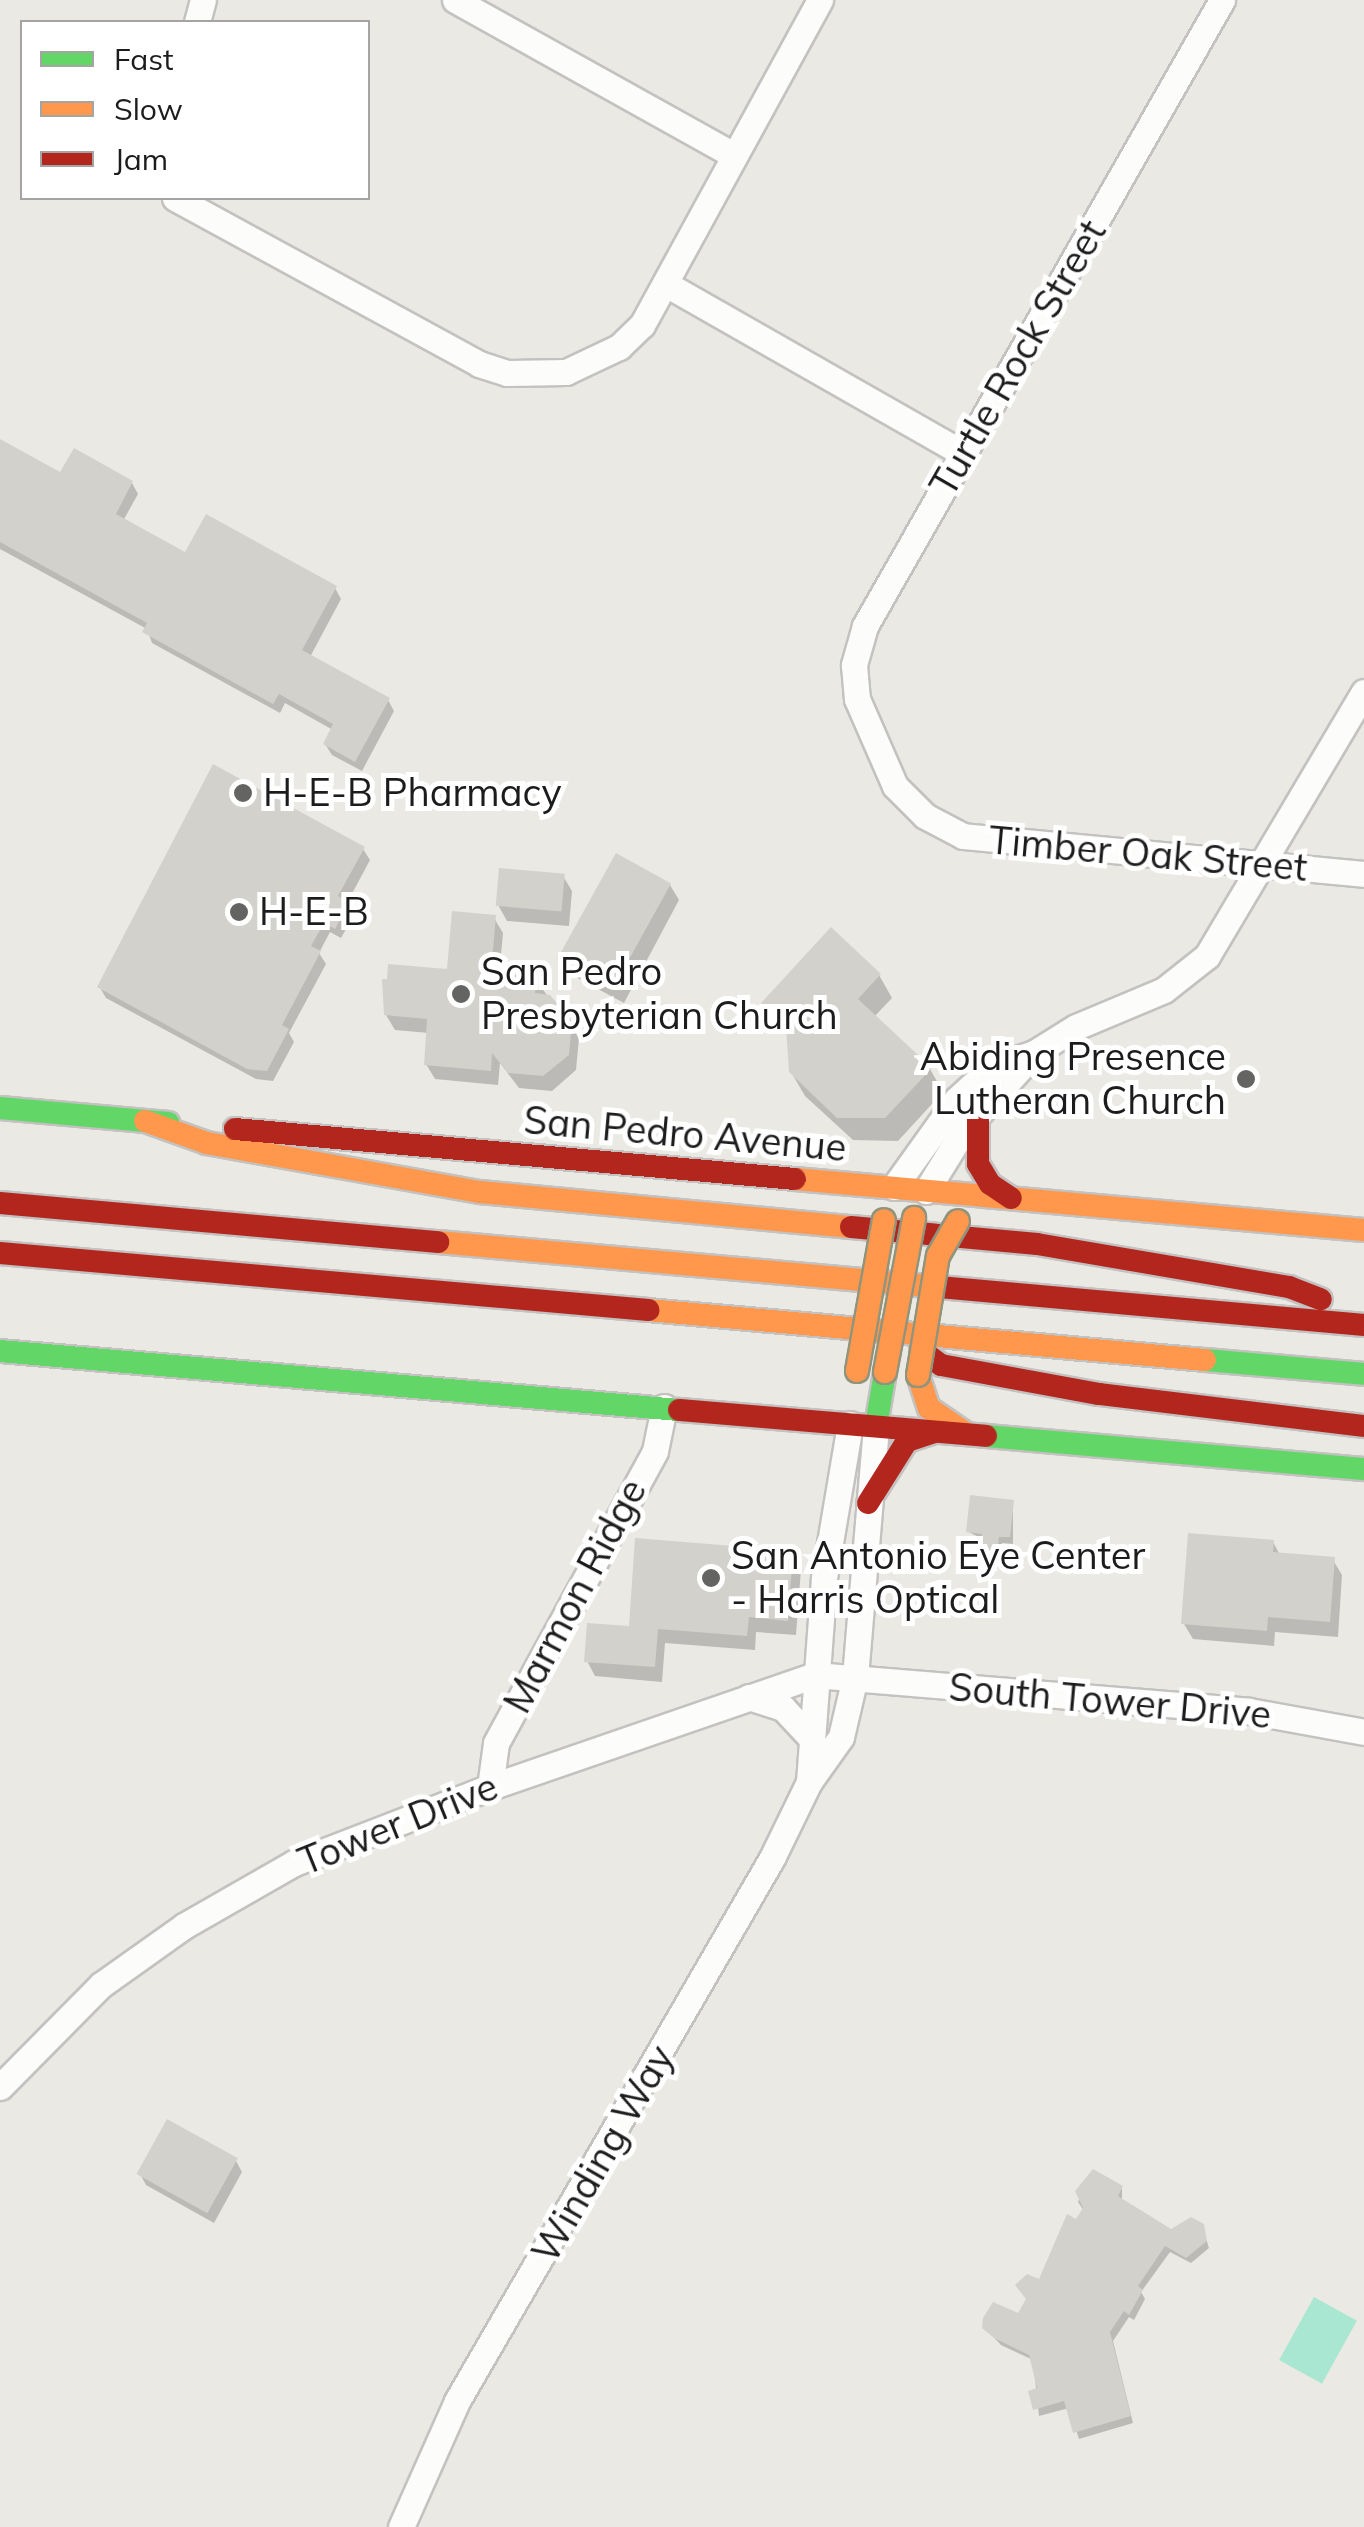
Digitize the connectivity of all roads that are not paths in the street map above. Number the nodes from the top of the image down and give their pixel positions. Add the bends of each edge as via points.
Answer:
1 (455, 0) edge
2 (820, 0) edge
3 (1222, 0) edge
4 (734, 155) junction
5 (180, 200) edge
6 (666, 284) junction
7 (964, 454) junction
8 (1364, 692) edge
9 (868, 726) joint
10 (1264, 865) junction
11 (1364, 874) edge
12 (1034, 1053) junction
13 (0, 1108) edge
14 (978, 1112) junction
15 (145, 1121) junction
16 (894, 1187) junction
17 (926, 1191) junction
18 (1006, 1198) junction
19 (0, 1203) edge
20 (1364, 1230) edge
21 (0, 1253) edge
22 (1364, 1315) edge
23 (1364, 1324) edge
24 (900, 1333) junction
25 (0, 1351) edge
26 (1364, 1374) edge
27 (664, 1407) junction
28 (850, 1424) junction
29 (876, 1426) junction
30 (1364, 1426) edge
31 (934, 1432) junction
32 (968, 1434) junction
33 (1364, 1469) edge
34 (868, 1504) junction
35 (831, 1537) junction
36 (866, 1539) junction
37 (815, 1675) junction
38 (855, 1677) junction
39 (749, 1697) junction
40 (1364, 1732) edge
41 (808, 1735) junction
42 (809, 1782) junction
43 (490, 1786) junction
44 (0, 2087) edge
45 (400, 2527) edge

1 - 4 street
2 - 4 street
3 - 7 street, Turtle Rock Street
4 - 6 street
5 - 6 street via 465,358 507,373 566,372 594,362 642,326
6 - 7 street
7 - 9 street, Turtle Rock Street via 865,626 854,665 856,700
8 - 10 street
9 - 10 street, Timber Oak Street via 895,786 925,816 964,836
10 - 11 street, Timber Oak Street
10 - 12 street via 1218,942 1186,975
12 - 14 street
12 - 16 street via 992,1068 957,1099
13 - 15 main road, San Pedro Avenue
14 - 17 street
14 - 18 main road via 978,1164
15 - 16 main road, San Pedro Avenue
15 - 22 main road via 207,1143 496,1194 1102,1253 1289,1287
16 - 17 main road, San Pedro Avenue
16 - 28 main road, bridge
17 - 18 main road, San Pedro Avenue
17 - 29 main road, bridge via 914,1218
18 - 20 main road, San Pedro Avenue
18 - 32 main road, bridge via 958,1221 938,1256 918,1375 929,1408
19 - 23 main road
21 - 24 main road
24 - 26 main road
24 - 30 main road via 941,1365 1203,1410
25 - 27 main road
27 - 28 main road
27 - 43 street, Marmon Ridge via 655,1451 496,1742
28 - 29 main road
28 - 35 street, Winding Way
29 - 31 main road
29 - 34 street, Winding Way
31 - 32 main road
31 - 34 main road via 907,1441
32 - 33 main road
34 - 36 street, Winding Way
35 - 36 street
35 - 37 street, Winding Way
36 - 38 street, Winding Way
37 - 38 street, Tower Drive
37 - 39 street, Tower Drive
37 - 41 street, Winding Way
38 - 40 street, South Tower Drive via 1249,1711
38 - 42 street, Winding Way via 840,1738
39 - 41 street via 783,1708
39 - 43 street, Tower Drive
41 - 42 street, Winding Way
42 - 45 street, Winding Way via 772,1858 458,2402
43 - 44 street, Tower Drive via 294,1863 184,1926 101,1985

